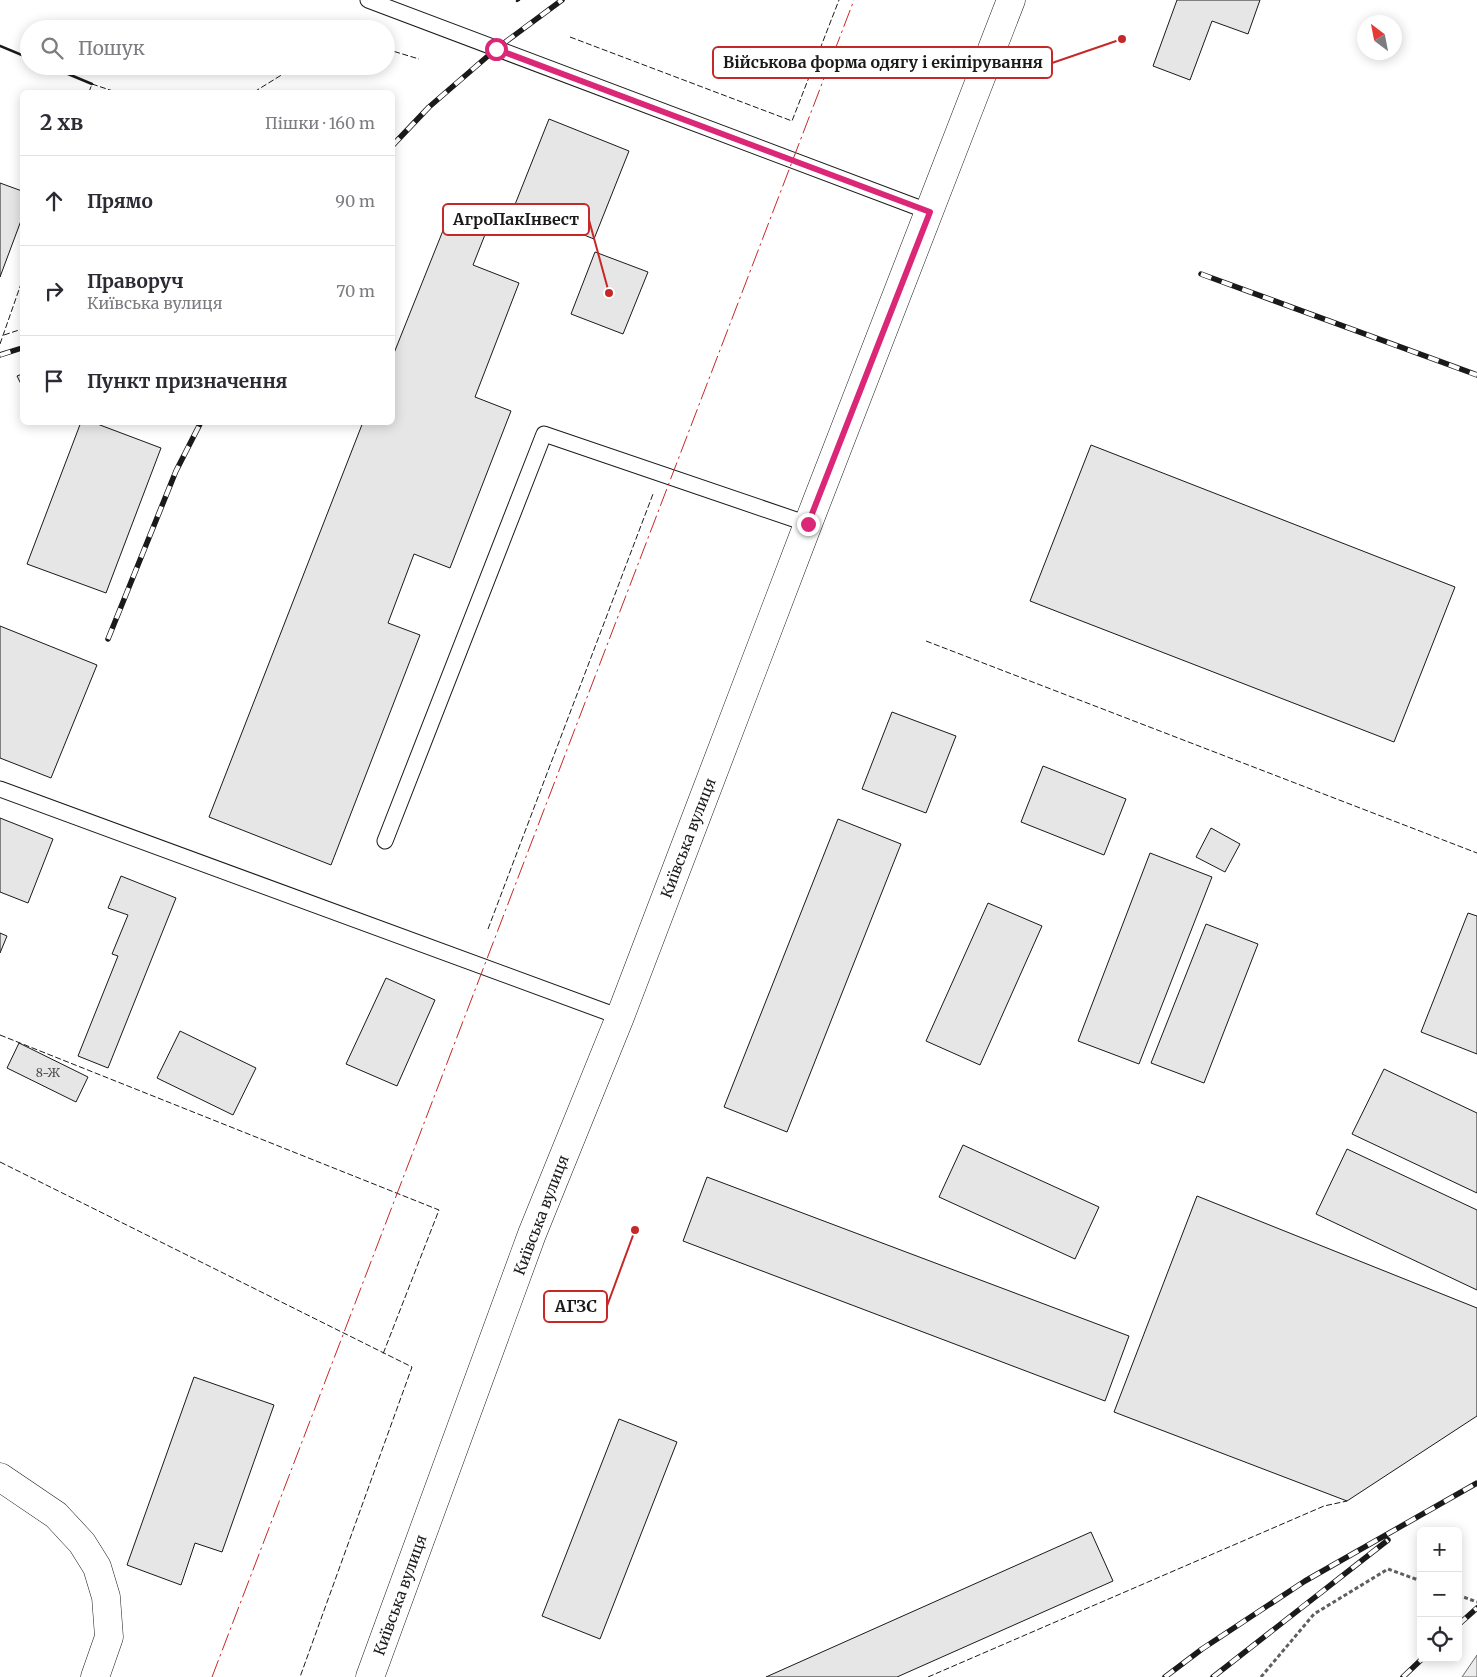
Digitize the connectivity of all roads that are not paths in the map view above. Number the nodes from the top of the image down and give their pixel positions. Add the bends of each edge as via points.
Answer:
1 (368, 0) edge
2 (1011, 0) edge
3 (930, 212) junction
4 (808, 524) junction
5 (0, 789) edge
6 (385, 841) dead end
7 (620, 1017) junction
8 (0, 1477) edge
9 (95, 1677) edge
10 (370, 1677) edge

1 - 3 lane
2 - 3 main road, Київська вулиця
3 - 4 main road, Київська вулиця
4 - 6 lane via 544,434
4 - 7 main road, Київська вулиця
5 - 7 lane
7 - 10 main road, Київська вулиця via 532,1234
8 - 9 main road via 56,1515 82,1543 97,1567 106,1598 109,1637

